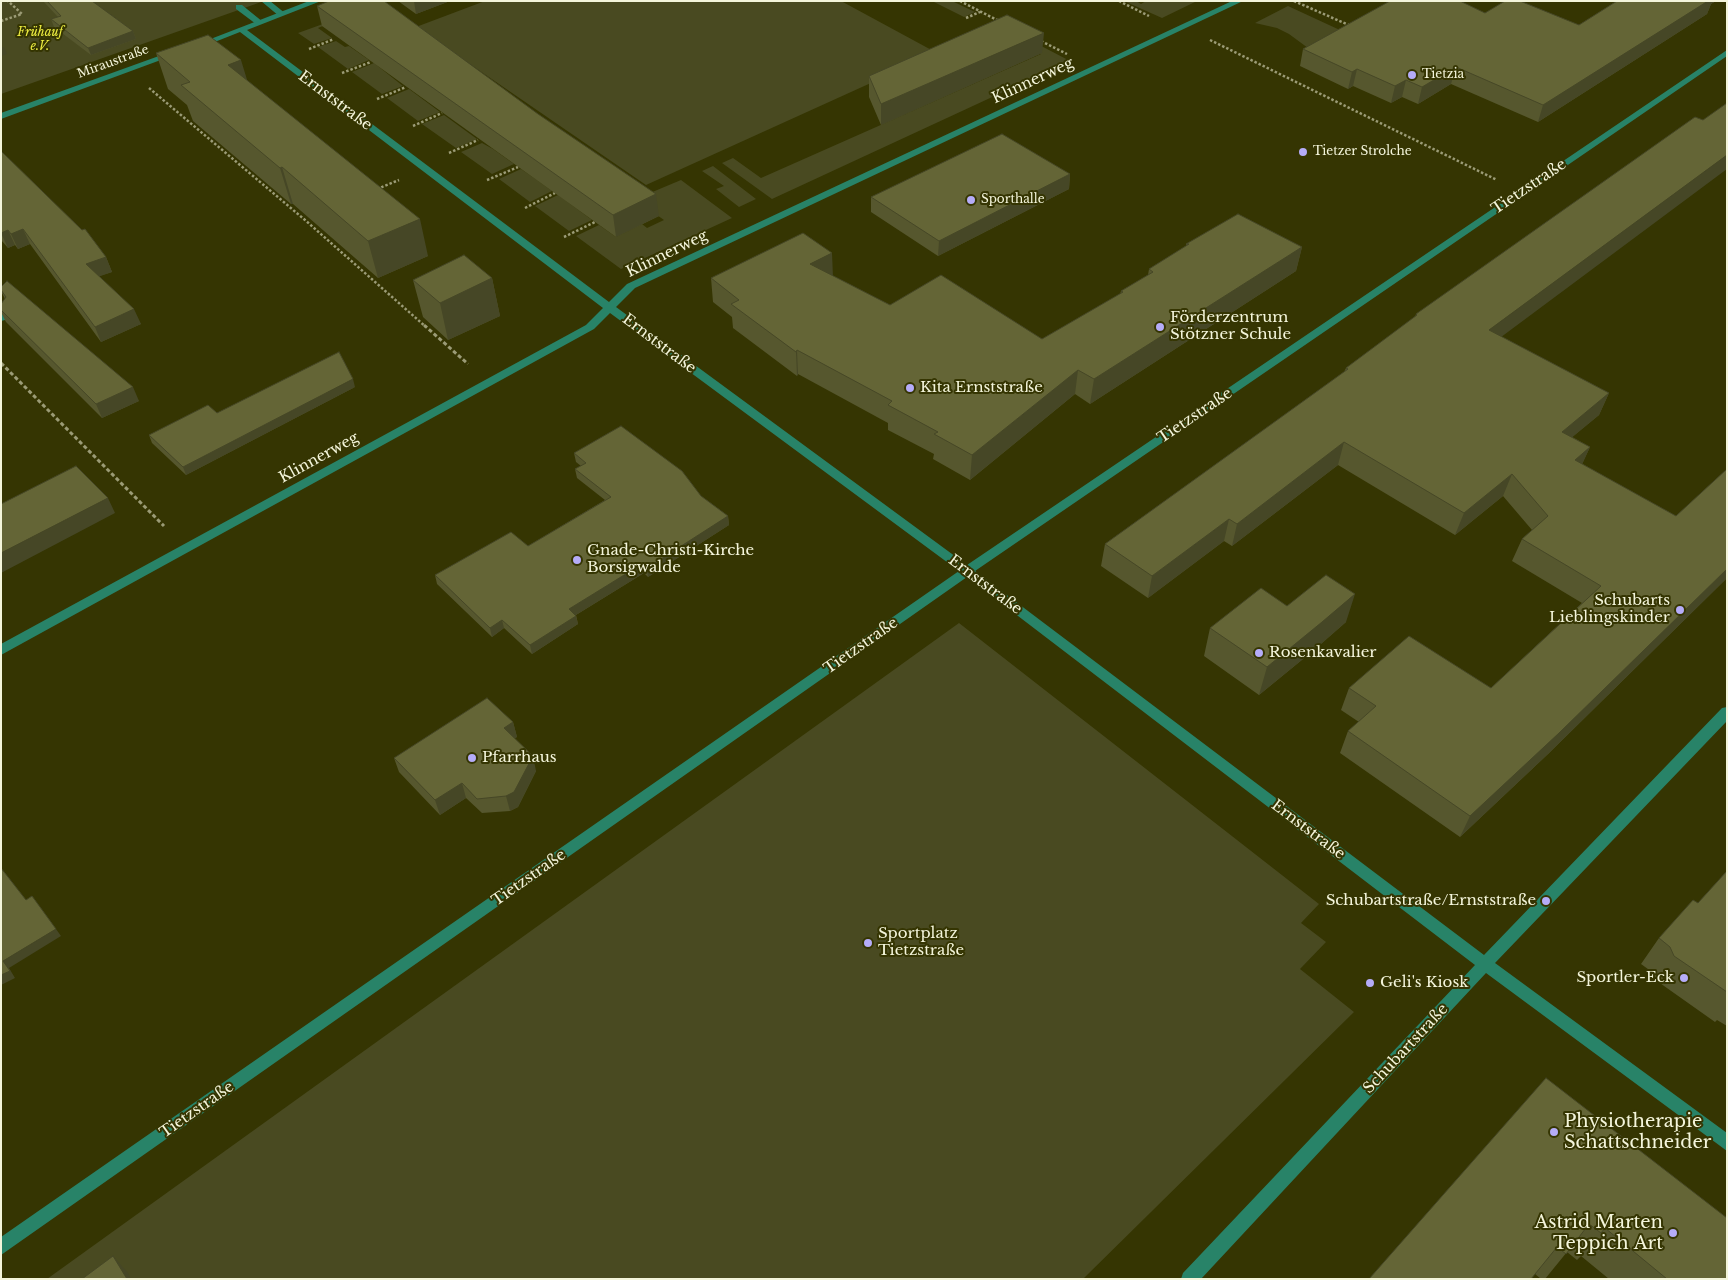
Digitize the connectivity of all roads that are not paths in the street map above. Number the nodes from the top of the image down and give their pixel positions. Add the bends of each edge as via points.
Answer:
1 (266, 1) edge
2 (317, 1) edge
3 (1240, 1) edge
4 (239, 7) dead end
5 (282, 14) junction
6 (259, 22) junction
7 (241, 29) junction
8 (189, 48) edge
9 (180, 52) edge
10 (1727, 52) edge
11 (1, 116) edge
12 (1, 305) edge
13 (610, 307) junction
14 (1, 318) edge
15 (967, 571) junction
16 (1, 650) edge
17 (1727, 712) edge
18 (1485, 964) junction
19 (1727, 1144) edge
20 (1, 1247) edge
21 (1189, 1279) edge

1 - 5 street
2 - 5 street
3 - 13 street, Klinnerweg via 631,286
4 - 6 street
5 - 6 street
6 - 7 street
7 - 8 street
7 - 13 street, Ernststraße
9 - 11 street, Miraustraße
10 - 15 street, Tietzstraße
12 - 14 street via 6,311
13 - 15 street, Ernststraße
13 - 16 street, Klinnerweg via 590,327
15 - 18 street, Ernststraße
15 - 20 street, Tietzstraße
17 - 18 street, Schubartstraße
18 - 19 street, Ernststraße
18 - 21 street, Schubartstraße

